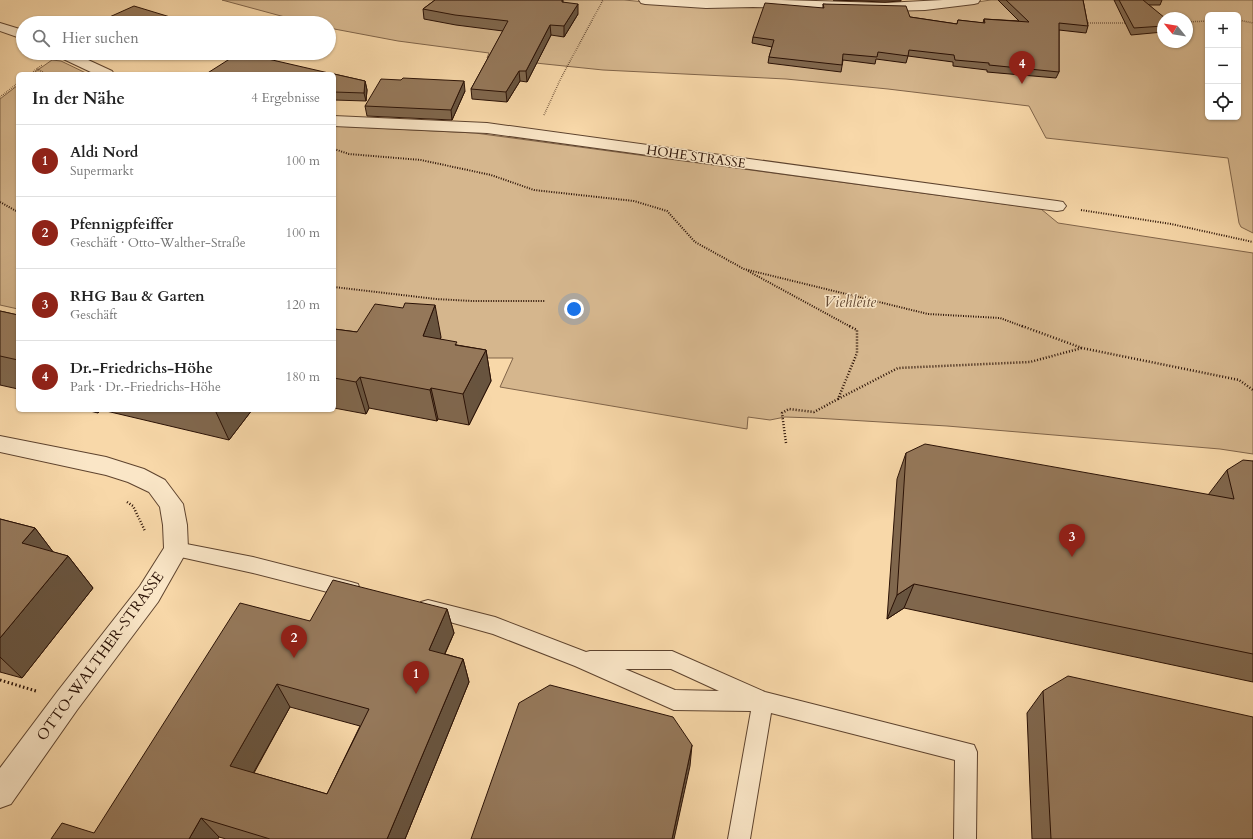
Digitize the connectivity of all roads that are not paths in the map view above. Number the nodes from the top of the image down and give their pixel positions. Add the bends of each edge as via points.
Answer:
1 (645, 0) edge
2 (974, 0) edge
3 (0, 27) edge
4 (16, 33) edge
5 (77, 60) edge
6 (103, 72) edge
7 (336, 121) edge
8 (1057, 206) road end
9 (0, 444) edge
10 (176, 549) junction
11 (365, 593) edge
12 (409, 603) edge
13 (582, 660) junction
14 (762, 701) junction
15 (0, 793) edge
16 (739, 839) edge
17 (965, 839) edge

1 - 2 street via 885,7 925,6
3 - 4 street
5 - 6 street
7 - 8 street, HOHE STRASSE via 487,128
9 - 10 street via 106,466 136,475 157,486 171,504
10 - 11 lane
10 - 15 street, OTTO-WALTHER-STRASSE via 149,594
12 - 13 lane via 494,626
13 - 14 lane via 674,700
13 - 14 lane via 672,660
14 - 16 lane
14 - 17 lane via 966,752

